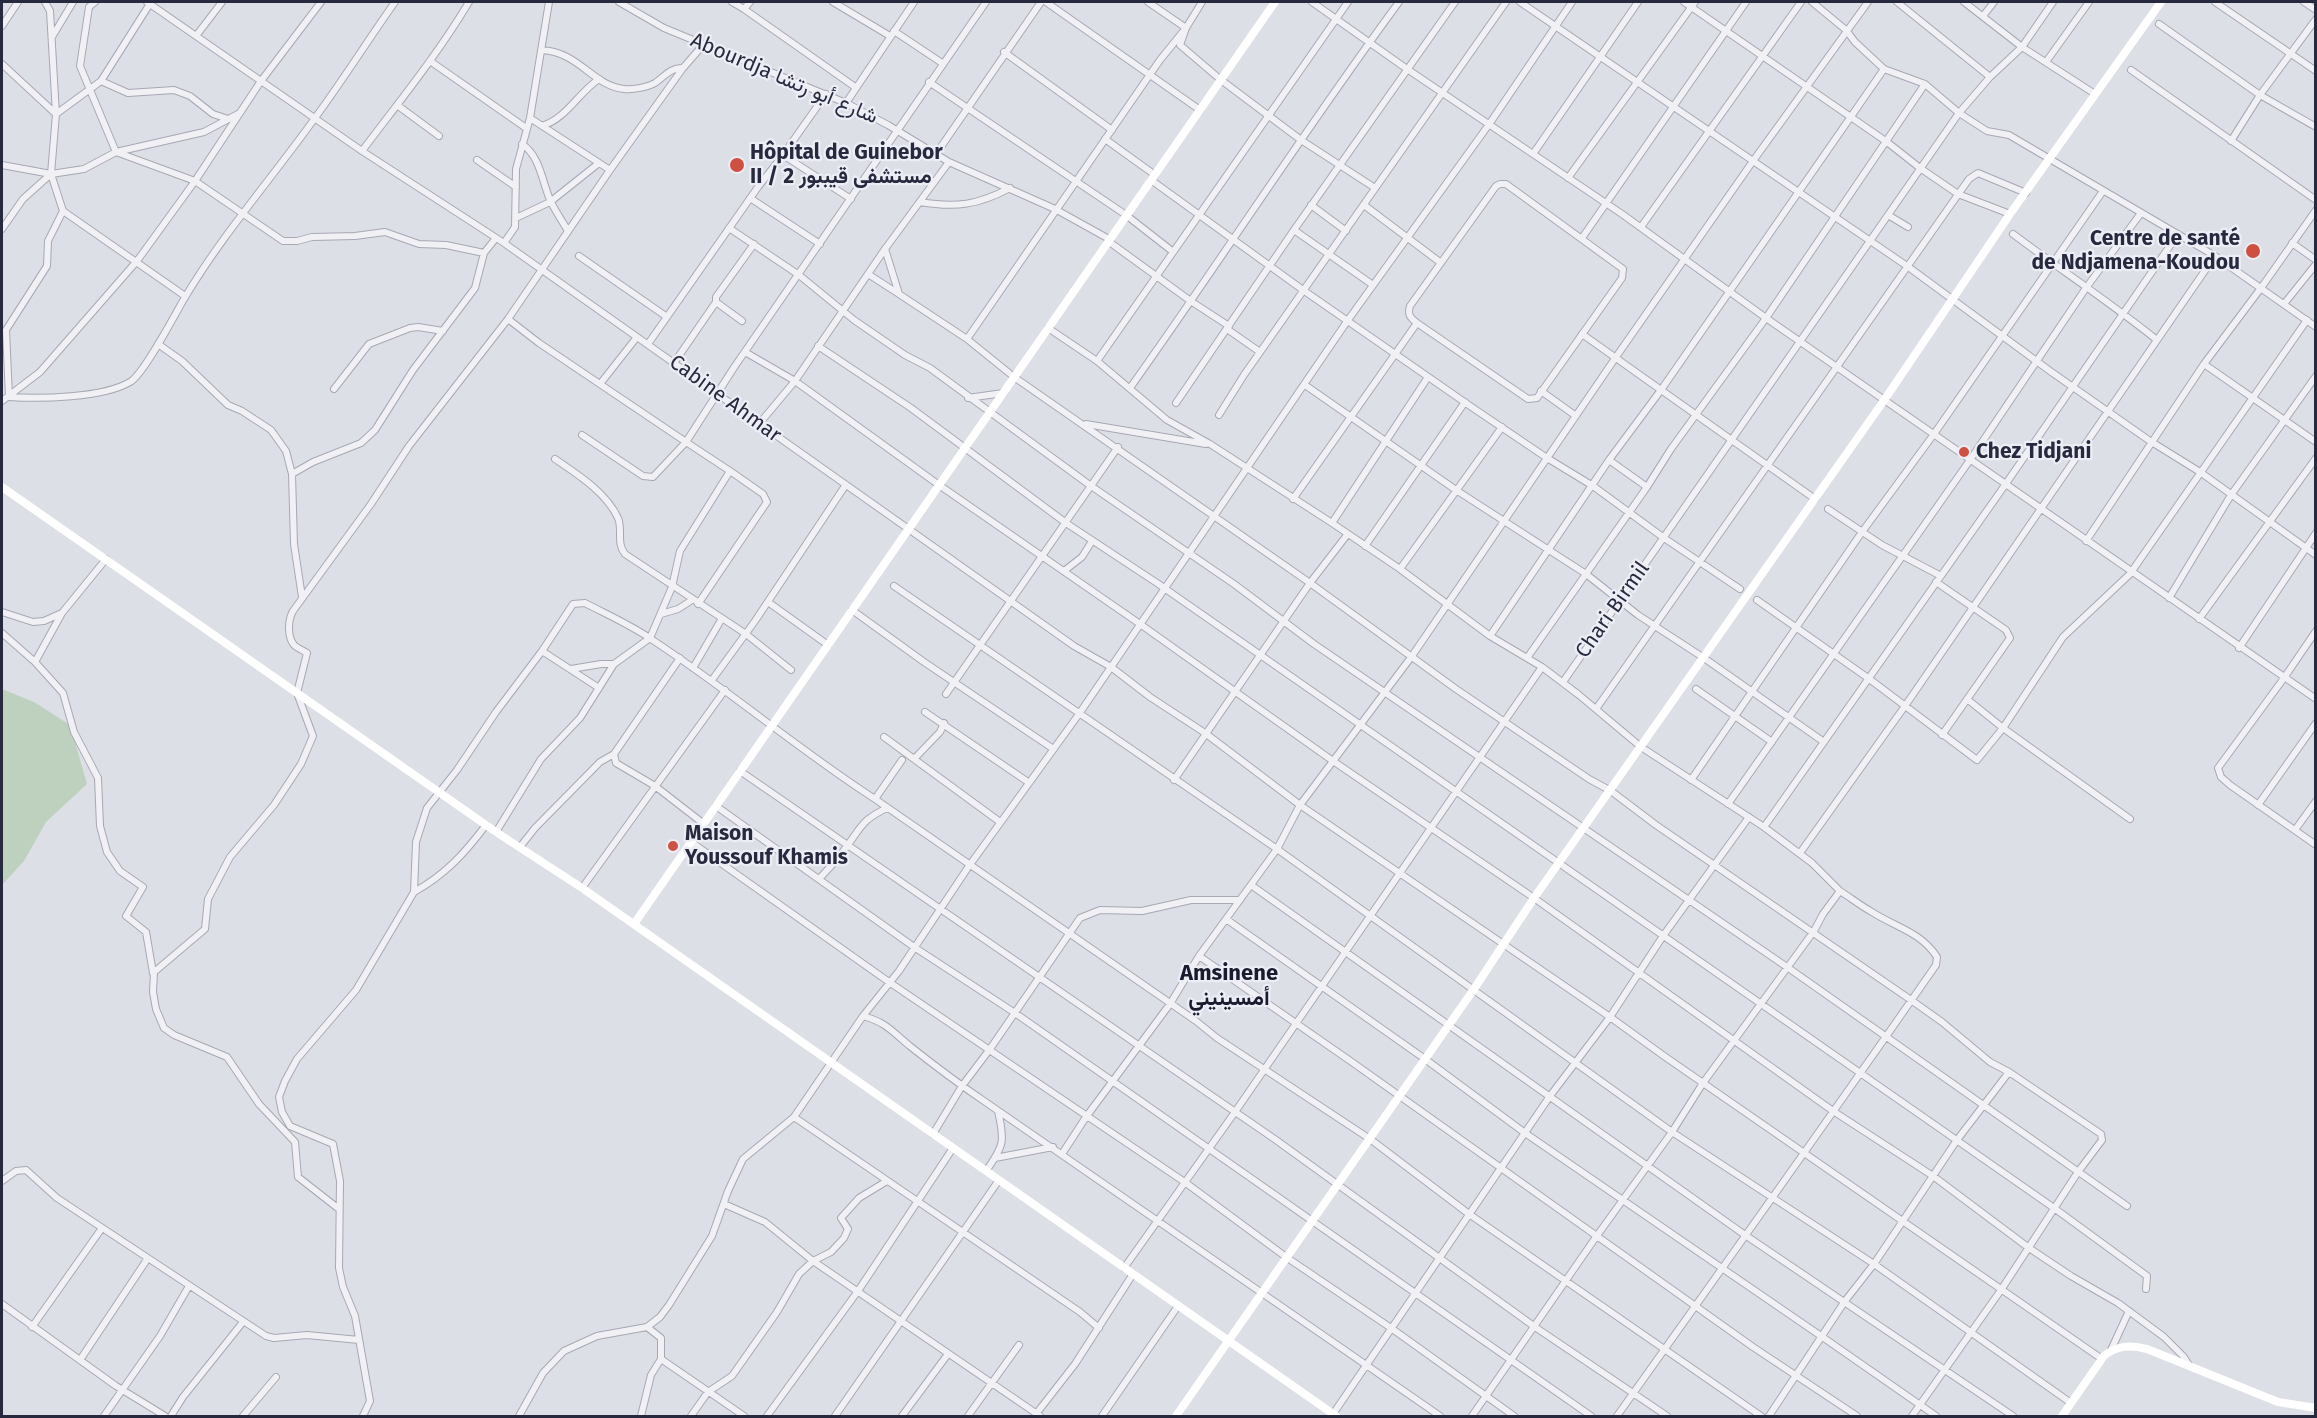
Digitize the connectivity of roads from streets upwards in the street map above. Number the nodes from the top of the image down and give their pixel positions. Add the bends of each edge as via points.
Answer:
1 (18, 2) edge
2 (45, 2) edge
3 (73, 2) edge
4 (95, 2) edge
5 (150, 2) edge
6 (222, 2) edge
7 (321, 2) edge
8 (395, 2) edge
9 (469, 2) edge
10 (549, 2) edge
11 (619, 2) edge
12 (636, 2) edge
13 (732, 2) edge
14 (750, 2) edge
15 (833, 2) edge
16 (914, 2) edge
17 (986, 2) edge
18 (1041, 2) edge
19 (1046, 2) edge
20 (1148, 2) edge
21 (1202, 2) edge
22 (1275, 2) edge
23 (1312, 2) edge
24 (1348, 2) edge
25 (1399, 2) edge
26 (1455, 2) edge
27 (1506, 2) edge
28 (1520, 2) edge
29 (1572, 2) edge
30 (1638, 2) edge
31 (1684, 2) edge
32 (1746, 2) edge
33 (1801, 2) edge
34 (1812, 2) edge
35 (1868, 2) edge
36 (1897, 2) edge
37 (1964, 2) edge
38 (1994, 2) edge
39 (2053, 2) edge
40 (2089, 2) edge
41 (2161, 2) edge
42 (2215, 2) edge
43 (2304, 2) edge
44 (1693, 4) edge
45 (631, 8) junction
46 (744, 9) junction
47 (2316, 10) edge
48 (1983, 16) junction
49 (1336, 18) junction
50 (2316, 19) edge
51 (2159, 24) dead end
52 (2, 26) edge
53 (1556, 26) junction
54 (1186, 28) junction
55 (1726, 30) junction
56 (1846, 30) junction
57 (892, 34) junction
58 (196, 36) junction
59 (51, 37) junction
60 (1369, 43) junction
61 (704, 44) junction
62 (2022, 47) junction
63 (542, 50) junction
64 (1004, 52) junction
65 (2291, 54) junction
66 (1761, 56) junction
67 (1599, 57) junction
68 (430, 61) junction
69 (2046, 62) junction
70 (942, 63) junction
71 (2, 64) edge
72 (683, 68) junction
73 (1407, 69) junction
74 (1884, 69) junction
75 (2131, 70) dead end
76 (2316, 71) edge
77 (1150, 75) junction
78 (1990, 77) junction
79 (599, 79) junction
80 (1221, 80) junction
81 (101, 81) junction
82 (261, 81) junction
83 (929, 82) junction
84 (1637, 83) junction
85 (1924, 84) junction
86 (1807, 86) junction
87 (855, 87) junction
88 (91, 91) junction
89 (1442, 93) junction
90 (826, 94) junction
91 (2095, 94) junction
92 (2260, 95) junction
93 (846, 103) junction
94 (397, 105) junction
95 (1672, 107) junction
96 (968, 108) junction
97 (1200, 110) junction
98 (1959, 113) junction
99 (56, 114) junction
100 (238, 114) junction
101 (1269, 114) junction
102 (1850, 117) junction
103 (315, 118) junction
104 (530, 118) junction
105 (228, 119) junction
106 (1490, 123) junction
107 (2315, 125) edge
108 (542, 126) junction
109 (526, 128) junction
110 (1112, 129) junction
111 (897, 131) junction
112 (1709, 132) junction
113 (439, 136) dead end
114 (1105, 139) junction
115 (1301, 140) junction
116 (2231, 141) junction
117 (1887, 142) junction
118 (522, 144) junction
119 (362, 151) junction
120 (116, 152) junction
121 (936, 154) junction
122 (1533, 154) junction
123 (783, 155) junction
124 (477, 160) dead end
125 (2049, 160) junction
126 (1753, 161) junction
127 (949, 162) junction
128 (599, 163) junction
129 (2, 165) edge
130 (1340, 165) junction
131 (1920, 168) junction
132 (610, 170) junction
133 (51, 174) junction
134 (1153, 177) junction
135 (1568, 178) junction
136 (195, 181) junction
137 (1076, 182) junction
138 (516, 187) junction
139 (1010, 188) junction
140 (1375, 188) junction
141 (2103, 191) junction
142 (1798, 192) junction
143 (2026, 193) junction
144 (1958, 194) junction
145 (750, 198) junction
146 (851, 199) junction
147 (2316, 200) edge
148 (550, 202) junction
149 (920, 202) junction
150 (1606, 203) junction
151 (1311, 205) junction
152 (1364, 205) junction
153 (1055, 209) junction
154 (2316, 210) edge
155 (63, 211) junction
156 (2141, 213) junction
157 (243, 214) junction
158 (1197, 214) junction
159 (1888, 214) junction
160 (2010, 214) junction
161 (1126, 215) junction
162 (1835, 216) junction
163 (516, 218) junction
164 (1641, 227) junction
165 (1908, 227) dead end
166 (729, 228) junction
167 (2, 229) edge
168 (1294, 230) junction
169 (568, 231) junction
170 (1346, 231) junction
171 (2013, 234) dead end
172 (2178, 234) junction
173 (496, 238) junction
174 (1407, 238) junction
175 (1582, 238) junction
176 (1233, 239) junction
177 (1109, 240) junction
178 (1869, 242) junction
179 (504, 243) junction
180 (2292, 243) junction
181 (754, 244) junction
182 (820, 244) junction
183 (885, 249) junction
184 (1172, 251) junction
185 (484, 254) junction
186 (1330, 255) junction
187 (579, 256) dead end
188 (2216, 256) junction
189 (1685, 260) junction
190 (137, 261) junction
191 (1441, 262) junction
192 (2316, 262) edge
193 (2051, 263) junction
194 (1269, 266) junction
195 (1907, 266) junction
196 (542, 270) junction
197 (868, 274) junction
198 (799, 275) junction
199 (1155, 276) junction
200 (1373, 285) junction
201 (2086, 288) junction
202 (2261, 288) junction
203 (1304, 290) junction
204 (1729, 292) junction
205 (899, 294) junction
206 (185, 296) junction
207 (1953, 299) junction
208 (716, 302) junction
209 (1191, 302) junction
210 (2284, 304) junction
211 (842, 310) junction
212 (2123, 312) junction
213 (667, 317) junction
214 (1766, 318) junction
215 (508, 319) junction
216 (1348, 320) junction
217 (2307, 320) junction
218 (742, 321) dead end
219 (1417, 323) junction
220 (2316, 327) edge
221 (1048, 328) junction
222 (1228, 328) junction
223 (442, 331) junction
224 (1582, 334) junction
225 (2002, 335) junction
226 (637, 337) junction
227 (967, 339) junction
228 (2157, 340) junction
229 (1801, 342) junction
230 (158, 344) junction
231 (648, 344) junction
232 (818, 345) junction
233 (745, 352) junction
234 (1260, 352) junction
235 (1395, 353) junction
236 (1616, 357) junction
237 (1097, 361) junction
238 (2036, 361) junction
239 (674, 363) junction
240 (2204, 364) junction
241 (1836, 365) junction
242 (2316, 376) edge
243 (1014, 377) junction
244 (1428, 377) junction
245 (795, 381) junction
246 (600, 384) junction
247 (1305, 385) junction
248 (2072, 386) junction
249 (1130, 388) junction
250 (334, 389) dead end
251 (1661, 390) junction
252 (1541, 391) junction
253 (1003, 393) junction
254 (717, 395) junction
255 (9, 397) junction
256 (968, 398) junction
257 (2252, 398) junction
258 (1885, 399) junction
259 (2, 401) edge
260 (1465, 402) junction
261 (1176, 403) dead end
262 (2110, 411) junction
263 (989, 413) junction
264 (1219, 415) dead end
265 (1697, 415) junction
266 (1350, 416) junction
267 (1576, 416) junction
268 (2284, 421) junction
269 (1079, 422) junction
270 (759, 424) junction
271 (1502, 427) junction
272 (1934, 434) junction
273 (582, 435) dead end
274 (1732, 439) junction
275 (1385, 440) junction
276 (2150, 441) junction
277 (686, 442) junction
278 (2316, 442) edge
279 (1210, 444) junction
280 (1118, 447) junction
281 (964, 448) junction
282 (1547, 458) junction
283 (2316, 458) edge
284 (555, 459) dead end
285 (1609, 460) junction
286 (1970, 460) junction
287 (1768, 464) junction
288 (1420, 465) junction
289 (1248, 468) junction
290 (730, 471) junction
291 (2200, 472) junction
292 (292, 474) junction
293 (939, 485) junction
294 (2005, 485) junction
295 (2, 486) edge
296 (845, 486) junction
297 (1091, 486) junction
298 (1593, 486) junction
299 (1647, 487) junction
300 (1456, 490) junction
301 (2231, 495) junction
302 (1815, 499) junction
303 (1293, 500) junction
304 (1828, 509) dead end
305 (2041, 509) junction
306 (1629, 511) junction
307 (1214, 516) junction
308 (1503, 521) junction
309 (2270, 522) junction
310 (1066, 523) junction
311 (1332, 524) junction
312 (909, 528) junction
313 (1862, 532) junction
314 (2316, 533) edge
315 (1347, 535) junction
316 (1664, 538) junction
317 (1092, 541) junction
318 (2086, 541) junction
319 (1365, 546) junction
320 (2305, 548) junction
321 (1547, 550) junction
322 (1189, 554) junction
323 (2316, 555) edge
324 (1903, 556) junction
325 (1043, 557) junction
326 (106, 559) junction
327 (1700, 562) junction
328 (1400, 568) junction
329 (1064, 571) junction
330 (2131, 573) junction
331 (1586, 574) junction
332 (1941, 576) junction
333 (1936, 582) junction
334 (1310, 583) junction
335 (894, 586) dead end
336 (672, 587) junction
337 (1164, 589) junction
338 (1740, 589) dead end
339 (302, 597) junction
340 (2169, 598) junction
341 (1757, 600) dead end
342 (1010, 601) junction
343 (1619, 601) junction
344 (695, 602) junction
345 (768, 602) junction
346 (1447, 604) junction
347 (1973, 607) junction
348 (852, 610) junction
349 (2, 612) edge
350 (62, 613) junction
351 (661, 614) junction
352 (2199, 619) junction
353 (721, 620) dead end
354 (1284, 623) junction
355 (1140, 624) junction
356 (1655, 627) junction
357 (1796, 629) junction
358 (2316, 631) edge
359 (2, 633) edge
360 (746, 634) junction
361 (1490, 636) junction
362 (650, 638) junction
363 (828, 645) junction
364 (981, 646) junction
365 (2239, 648) junction
366 (542, 651) junction
367 (1833, 654) junction
368 (1412, 656) junction
369 (1261, 657) junction
370 (680, 658) junction
371 (1527, 658) junction
372 (1704, 658) junction
373 (35, 662) junction
374 (614, 664) junction
375 (1111, 667) junction
376 (1542, 667) junction
377 (693, 668) junction
378 (571, 669) junction
379 (791, 670) dead end
380 (1868, 678) junction
381 (2284, 678) junction
382 (712, 680) junction
383 (1563, 682) junction
384 (955, 683) junction
385 (599, 688) junction
386 (1696, 689) dead end
387 (724, 690) junction
388 (1385, 692) junction
389 (297, 693) junction
390 (1235, 693) junction
391 (1752, 693) junction
392 (946, 694) dead end
393 (1967, 699) junction
394 (2316, 699) edge
395 (1905, 706) junction
396 (1596, 709) junction
397 (925, 712) dead end
398 (1079, 714) junction
399 (1735, 717) junction
400 (1789, 717) junction
401 (1504, 722) junction
402 (944, 723) junction
403 (2316, 723) edge
404 (772, 726) junction
405 (1360, 726) junction
406 (2003, 729) junction
407 (1205, 733) junction
408 (1942, 735) junction
409 (884, 737) dead end
410 (1772, 742) junction
411 (1824, 742) junction
412 (1641, 747) junction
413 (1053, 748) junction
414 (614, 754) junction
415 (1047, 755) junction
416 (1480, 757) junction
417 (914, 759) junction
418 (902, 760) dead end
419 (1333, 761) junction
420 (740, 771) junction
421 (1174, 780) junction
422 (1691, 780) junction
423 (1028, 782) junction
424 (655, 786) junction
425 (1611, 791) junction
426 (1456, 792) junction
427 (440, 793) junction
428 (875, 799) junction
429 (2316, 801) edge
430 (1728, 804) junction
431 (2258, 805) junction
432 (716, 806) junction
433 (1300, 806) junction
434 (887, 808) junction
435 (1749, 817) junction
436 (2130, 819) dead end
437 (1000, 822) junction
438 (704, 824) junction
439 (486, 825) junction
440 (1764, 826) junction
441 (1584, 828) junction
442 (1430, 829) junction
443 (2295, 830) junction
444 (496, 832) junction
445 (691, 842) junction
446 (848, 845) junction
447 (2316, 845) edge
448 (520, 847) junction
449 (1277, 849) junction
450 (1800, 853) junction
451 (1560, 862) junction
452 (1713, 863) junction
453 (969, 866) junction
454 (1399, 873) junction
455 (819, 879) junction
456 (1251, 885) junction
457 (582, 888) junction
458 (1840, 891) junction
459 (414, 892) junction
460 (1534, 898) junction
461 (1688, 899) junction
462 (1240, 900) junction
463 (939, 910) junction
464 (1370, 917) junction
465 (1226, 919) junction
466 (633, 924) junction
467 (1814, 931) junction
468 (1069, 934) junction
469 (1663, 936) junction
470 (1503, 943) junction
471 (914, 947) junction
472 (1346, 952) junction
473 (1198, 956) junction
474 (1787, 967) junction
475 (153, 973) junction
476 (1640, 973) junction
477 (1039, 978) junction
478 (889, 982) junction
479 (1322, 986) junction
480 (1474, 990) junction
481 (1911, 1000) junction
482 (1761, 1002) junction
483 (1170, 1004) junction
484 (1015, 1013) junction
485 (863, 1016) junction
486 (1610, 1017) junction
487 (1296, 1023) junction
488 (1449, 1024) junction
489 (1887, 1037) junction
490 (1735, 1039) junction
491 (1138, 1046) junction
492 (990, 1049) junction
493 (1425, 1059) junction
494 (1575, 1061) junction
495 (831, 1062) junction
496 (1264, 1069) junction
497 (1862, 1072) junction
498 (2009, 1072) junction
499 (1112, 1081) junction
500 (1703, 1083) junction
501 (962, 1086) junction
502 (1550, 1095) junction
503 (1400, 1096) junction
504 (1983, 1105) junction
505 (998, 1110) junction
506 (1833, 1111) junction
507 (1235, 1112) junction
508 (794, 1117) junction
509 (1086, 1117) junction
510 (1672, 1131) junction
511 (1525, 1133) junction
512 (933, 1134) junction
513 (1370, 1139) junction
514 (1957, 1140) junction
515 (1053, 1147) junction
516 (953, 1148) junction
517 (1209, 1148) junction
518 (1062, 1154) junction
519 (1804, 1154) junction
520 (995, 1158) junction
521 (1648, 1166) junction
522 (1500, 1169) junction
523 (986, 1171) junction
524 (2078, 1172) junction
525 (1933, 1176) junction
526 (999, 1180) junction
527 (2, 1181) edge
528 (887, 1181) junction
529 (1185, 1183) junction
530 (1338, 1185) junction
531 (1772, 1198) junction
532 (1622, 1201) junction
533 (916, 1202) junction
534 (724, 1204) junction
535 (2127, 1206) dead end
536 (2054, 1208) junction
537 (339, 1209) junction
538 (1469, 1214) junction
539 (1160, 1219) junction
540 (1312, 1221) junction
541 (1903, 1222) junction
542 (102, 1228) junction
543 (961, 1232) junction
544 (1745, 1235) junction
545 (1596, 1237) junction
546 (2029, 1248) junction
547 (1286, 1257) junction
548 (148, 1258) junction
549 (1440, 1259) junction
550 (813, 1261) junction
551 (1874, 1264) junction
552 (1124, 1268) junction
553 (1722, 1269) junction
554 (1133, 1274) junction
555 (1565, 1281) junction
556 (189, 1286) junction
557 (2146, 1289) dead end
558 (858, 1290) junction
559 (2001, 1290) junction
560 (1415, 1293) junction
561 (1262, 1294) junction
562 (1845, 1301) junction
563 (2, 1304) edge
564 (1178, 1306) junction
565 (1696, 1308) junction
566 (2129, 1311) junction
567 (902, 1321) junction
568 (243, 1322) junction
569 (32, 1327) junction
570 (647, 1327) junction
571 (1535, 1327) junction
572 (1099, 1328) junction
573 (1391, 1328) junction
574 (1970, 1332) junction
575 (1821, 1336) junction
576 (359, 1340) junction
577 (1229, 1341) junction
578 (1019, 1345) dead end
579 (1665, 1350) junction
580 (2111, 1350) junction
581 (948, 1354) junction
582 (661, 1359) junction
583 (2102, 1359) junction
584 (80, 1360) junction
585 (1512, 1361) junction
586 (1367, 1365) junction
587 (2189, 1366) junction
588 (1946, 1369) junction
589 (276, 1377) dead end
590 (1795, 1377) junction
591 (990, 1384) junction
592 (122, 1389) junction
593 (708, 1392) junction
594 (1634, 1394) junction
595 (1486, 1397) junction
596 (2071, 1404) junction
597 (1920, 1406) junction
598 (2316, 1408) edge
599 (642, 1414) edge
600 (1038, 1415) edge
601 (1334, 1415) edge
602 (104, 1416) edge
603 (165, 1416) edge
604 (171, 1416) edge
605 (243, 1416) edge
606 (363, 1416) edge
607 (519, 1416) edge
608 (649, 1416) edge
609 (691, 1416) edge
610 (742, 1416) edge
611 (767, 1416) edge
612 (835, 1416) edge
613 (902, 1416) edge
614 (968, 1416) edge
615 (1102, 1416) edge
616 (1176, 1416) edge
617 (1440, 1416) edge
618 (1472, 1416) edge
619 (1514, 1416) edge
620 (1591, 1416) edge
621 (1617, 1416) edge
622 (1667, 1416) edge
623 (1761, 1416) edge
624 (1769, 1416) edge
625 (1857, 1416) edge
626 (1912, 1416) edge
627 (1936, 1416) edge
628 (2013, 1416) edge
629 (2062, 1416) edge

1 - 52 street
2 - 59 street via 50,11
3 - 59 street
4 - 88 street via 89,7 80,66
5 - 58 street, Cabine Ahmar
5 - 81 street
6 - 58 street
7 - 82 street
8 - 103 street
9 - 68 street
10 - 63 street
11 - 45 street, Abourdja شارع أبو رتشا
12 - 45 street
13 - 46 street
14 - 46 street
15 - 57 street
16 - 57 street
17 - 70 street
18 - 64 street
19 - 77 street
20 - 54 street
21 - 54 street
22 - 80 street
23 - 49 street
24 - 49 street
25 - 60 street
26 - 73 street
27 - 89 street
28 - 53 street
29 - 53 street
30 - 67 street
31 - 44 street
32 - 55 street
33 - 66 street
34 - 56 street
35 - 56 street
36 - 78 street
37 - 48 street
38 - 48 street
39 - 62 street, Chari Birmil
40 - 69 street
41 - 91 street
42 - 65 street
43 - 47 street
44 - 55 street
44 - 84 street
45 - 61 street, Abourdja شارع أبو رتشا via 664,28
46 - 87 street
48 - 62 street
49 - 60 street
49 - 101 street
50 - 65 street
51 - 92 street
53 - 67 street
53 - 106 street
54 - 77 street
54 - 80 street via 1180,45
55 - 66 street
55 - 95 street
56 - 74 street
56 - 86 street
57 - 70 street
57 - 87 street
58 - 82 street, Cabine Ahmar
59 - 99 street
60 - 73 street
60 - 115 street
61 - 72 street
61 - 90 street, Abourdja شارع أبو رتشا
62 - 69 street
62 - 78 street, Chari Birmil
63 - 79 street via 567,55
63 - 104 street
64 - 96 street
64 - 110 street
65 - 76 street
65 - 92 street
66 - 86 street
66 - 112 street
67 - 84 street
67 - 122 street
68 - 94 street
68 - 109 street
69 - 91 street
70 - 83 street
71 - 99 street
72 - 79 street via 674,69 653,84 631,89 614,87
72 - 132 street
73 - 89 street
73 - 130 street
74 - 85 street
74 - 102 street
75 - 116 street
77 - 97 street
77 - 110 street
78 - 98 street, Chari Birmil
79 - 108 street via 559,119
80 - 97 street
80 - 101 street
81 - 88 street
81 - 105 street via 128,93 174,90
82 - 100 street
82 - 103 street, Cabine Ahmar
83 - 96 street
83 - 111 street
84 - 95 street
84 - 135 street
85 - 98 street
85 - 117 street
86 - 102 street
86 - 126 street
87 - 93 street
88 - 99 street
88 - 120 street
89 - 106 street
89 - 140 street
90 - 93 street, Abourdja شارع أبو رتشا
90 - 123 street
91 - 125 street
92 - 107 street
92 - 116 street
93 - 111 street, Abourdja شارع أبو رتشا
94 - 113 street
94 - 119 street
95 - 112 street
95 - 150 street
96 - 121 street
96 - 137 street
97 - 134 street
98 - 125 street via 1987,131 2009,135
98 - 131 street, Chari Birmil
99 - 133 street
100 - 105 street
100 - 136 street
101 - 115 street
101 - 158 street
102 - 117 street
102 - 142 street
103 - 119 street, Cabine Ahmar
103 - 157 street
104 - 108 street
104 - 109 street
105 - 120 street via 204,132
106 - 122 street
106 - 174 street
108 - 128 street
109 - 118 street
110 - 114 street
111 - 121 street, Abourdja شارع أبو رتشا
111 - 146 street
112 - 126 street
112 - 164 street
114 - 134 street
114 - 137 street
115 - 130 street
115 - 176 street
116 - 147 street
117 - 131 street
117 - 162 street
118 - 138 street
118 - 148 street via 537,163
119 - 173 street, Cabine Ahmar
120 - 133 street via 84,169
120 - 136 street
121 - 127 street, Abourdja شارع أبو رتشا
122 - 135 street
123 - 145 street
123 - 146 street
124 - 138 street
125 - 141 street
125 - 143 street
126 - 142 street
126 - 189 street
127 - 139 street, Abourdja شارع أبو رتشا
127 - 149 street
128 - 132 street
128 - 148 street
129 - 133 street
130 - 140 street
130 - 151 street
131 - 144 street
131 - 159 street, Chari Birmil
132 - 169 street
133 - 155 street
133 - 167 street via 23,199
134 - 158 street
134 - 161 street
135 - 150 street
136 - 157 street
136 - 190 street
137 - 153 street
137 - 161 street
138 - 163 street
139 - 149 street via 958,206
139 - 153 street, Abourdja شارع أبو رتشا
140 - 152 street
141 - 156 street
141 - 193 street
142 - 162 street
142 - 204 street
143 - 144 street via 1978,173 1969,178
143 - 160 street
144 - 160 street
144 - 195 street
145 - 166 street
145 - 182 street
146 - 182 street
148 - 163 street
148 - 169 street
149 - 183 street
150 - 164 street
150 - 175 street
151 - 168 street
151 - 170 street
152 - 170 street
152 - 174 street
153 - 177 street, Abourdja شارع أبو رتشا
153 - 227 street
154 - 180 street
155 - 190 street
155 - 255 street via 48,242 47,266 6,330
156 - 172 street
156 - 201 street
157 - 185 street via 283,241 386,232 420,244 446,245
157 - 206 street
158 - 176 street
158 - 184 street
159 - 165 street
159 - 178 street, Chari Birmil
160 - 207 street
161 - 177 street
161 - 184 street
162 - 178 street
162 - 214 street
163 - 179 street via 513,232
164 - 189 street
166 - 181 street
166 - 213 street
168 - 186 street
168 - 194 street
169 - 196 street
170 - 186 street
171 - 193 street
172 - 188 street
172 - 212 street
173 - 179 street, Cabine Ahmar
173 - 185 street
174 - 191 street
174 - 200 street
175 - 191 street via 1506,184 1500,184
175 - 224 street via 1623,269 1623,278
176 - 194 street
176 - 209 street
177 - 199 street, Abourdja شارع أبو رتشا
177 - 221 street
178 - 195 street
178 - 229 street, Chari Birmil
179 - 196 street, Cabine Ahmar
180 - 192 street
180 - 202 street
181 - 198 street
181 - 208 street
182 - 198 street
183 - 197 street
183 - 205 street
184 - 199 street
185 - 223 street via 475,288
186 - 200 street
186 - 203 street
187 - 213 street
188 - 202 street
188 - 228 street
189 - 204 street
189 - 236 street
190 - 206 street
190 - 255 street via 40,372
191 - 219 street via 1408,311
192 - 210 street
193 - 201 street
193 - 225 street
194 - 203 street
194 - 222 street
195 - 207 street
195 - 241 street
196 - 215 street
196 - 226 street, Cabine Ahmar
197 - 205 street
197 - 211 street
198 - 211 street
198 - 233 street
199 - 209 street, Abourdja شارع أبو رتشا
199 - 237 street
200 - 216 street
201 - 212 street
201 - 238 street
202 - 210 street
202 - 240 street
203 - 216 street
203 - 234 street
204 - 214 street
204 - 251 street
205 - 227 street
206 - 230 street
207 - 225 street
207 - 258 street
208 - 218 street
208 - 239 street
209 - 222 street, Abourdja شارع أبو رتشا
209 - 249 street
210 - 217 street
211 - 232 street
211 - 256 street
212 - 228 street
212 - 248 street
213 - 231 street
214 - 229 street
214 - 265 street
215 - 246 street
215 - 339 street via 409,446
216 - 235 street
216 - 247 street
217 - 220 street
217 - 257 street
219 - 235 street
219 - 252 street via 1528,399 1537,398
221 - 237 street
221 - 243 street
222 - 234 street, Abourdja شارع أبو رتشا
222 - 261 street
223 - 250 street via 410,328 369,344
223 - 292 street via 375,430 362,443
224 - 236 street
224 - 252 street
225 - 238 street
225 - 272 street
226 - 231 street, Cabine Ahmar
226 - 246 street
227 - 243 street
228 - 262 street
229 - 241 street
229 - 274 street, Chari Birmil
230 - 255 street via 133,381 126,384 89,394
230 - 292 street via 228,405 271,430 286,451
231 - 239 street, Cabine Ahmar
232 - 245 street
232 - 281 street
233 - 245 street
233 - 254 street
234 - 264 street
235 - 244 street
235 - 266 street
236 - 251 street
236 - 267 street
237 - 249 street
238 - 248 street
238 - 286 street
239 - 254 street, Cabine Ahmar
240 - 257 street
240 - 276 street
241 - 258 street
241 - 287 street
242 - 268 street
243 - 253 street
243 - 269 street
244 - 260 street
244 - 275 street
245 - 270 street
245 - 293 street
246 - 277 street
247 - 266 street
247 - 289 street
248 - 262 street
248 - 294 street
249 - 279 street via 1167,420
251 - 265 street
251 - 285 street
252 - 267 street
253 - 256 street
253 - 263 street
254 - 270 street, Cabine Ahmar
254 - 277 street
255 - 259 street
256 - 263 street
257 - 268 street
257 - 291 street
258 - 272 street
258 - 302 street
260 - 271 street
260 - 288 street
262 - 276 street
262 - 305 street
263 - 281 street
263 - 297 street
265 - 274 street
265 - 299 street
266 - 275 street
266 - 303 street
267 - 282 street
268 - 278 street
268 - 301 street
269 - 279 street
269 - 280 street
270 - 296 street, Cabine Ahmar
271 - 282 street
271 - 300 street
272 - 286 street
272 - 313 street
273 - 277 street via 643,476 653,477
274 - 287 street
274 - 316 street, Chari Birmil
275 - 288 street
275 - 311 street
276 - 291 street
276 - 318 street
277 - 290 street
279 - 289 street
280 - 297 street
280 - 307 street
281 - 293 street
281 - 310 street
282 - 298 street
282 - 308 street
283 - 309 street
284 - 336 street via 584,479 616,514 622,552
285 - 298 street
285 - 299 street
286 - 294 street
286 - 324 street
287 - 302 street
287 - 327 street
288 - 300 street
288 - 319 street
289 - 303 street
289 - 307 street
290 - 336 street via 680,551
290 - 344 street via 763,494 767,502
291 - 301 street
291 - 330 street
292 - 339 street via 294,544
293 - 312 street
293 - 325 street
294 - 305 street
294 - 332 street
295 - 326 street
296 - 312 street, Cabine Ahmar
296 - 345 street
297 - 310 street
297 - 322 street
298 - 306 street
298 - 321 street
299 - 306 street
300 - 308 street
300 - 328 street
301 - 309 street
301 - 340 street
302 - 372 street
303 - 311 street
304 - 313 street
305 - 318 street
305 - 347 street
306 - 316 street
306 - 331 street
307 - 322 street
307 - 334 street
308 - 321 street
308 - 346 street
309 - 320 street
309 - 352 street
310 - 317 street
310 - 325 street
311 - 315 street
312 - 342 street, Cabine Ahmar
312 - 348 street
313 - 324 street
313 - 357 street
314 - 320 street
315 - 319 street
315 - 334 street
316 - 327 street
316 - 343 street, Chari Birmil
317 - 329 street via 1082,557
317 - 337 street
318 - 330 street
319 - 328 street
320 - 323 street
320 - 365 street
321 - 331 street
321 - 361 street
322 - 337 street
322 - 354 street
324 - 332 street
324 - 367 street
325 - 329 street
325 - 342 street
326 - 350 street
326 - 389 street
327 - 338 street
327 - 356 street
328 - 346 street
329 - 355 street
330 - 340 street
330 - 406 street via 2063,637
331 - 343 street
331 - 371 street
332 - 333 street
333 - 347 street
333 - 380 street
334 - 354 street
334 - 368 street
335 - 364 street
336 - 344 street
336 - 351 street
337 - 355 street
337 - 369 street
339 - 389 street via 290,618 289,629 294,645 308,653
340 - 352 street
341 - 357 street
342 - 364 street
342 - 375 street, Cabine Ahmar
343 - 356 street
343 - 383 street, Chari Birmil
344 - 351 street
344 - 360 street
345 - 360 street
345 - 363 street
346 - 361 street
346 - 368 street
347 - 393 street via 2006,630 2010,638
347 - 395 street
348 - 363 street
348 - 384 street
349 - 350 street via 33,622
350 - 373 street
351 - 362 street
352 - 365 street
353 - 377 street
354 - 369 street
354 - 388 street
355 - 375 street
355 - 390 street
356 - 372 street
356 - 396 street
357 - 367 street
357 - 391 street
358 - 381 street
359 - 373 street
360 - 379 street
360 - 382 street
361 - 371 street
362 - 366 street via 580,603 573,604
362 - 370 street
362 - 374 street
363 - 404 street
364 - 384 street
364 - 398 street
365 - 381 street
366 - 378 street
366 - 427 street
367 - 380 street
367 - 400 street
368 - 388 street
368 - 401 street
369 - 390 street
369 - 405 street
370 - 377 street
370 - 414 street
371 - 376 street
372 - 391 street
372 - 412 street
373 - 475 street via 63,693 74,732 97,775 100,826 107,852 120,871 143,887 126,916 146,932
374 - 378 street
374 - 385 street
375 - 398 street
375 - 407 street, Cabine Ahmar
376 - 383 street
376 - 401 street
377 - 382 street
378 - 385 street
380 - 395 street
380 - 411 street
381 - 394 street
381 - 431 street via 2218,768 2225,781
382 - 387 street
383 - 396 street
384 - 392 street
384 - 413 street
385 - 444 street via 580,718 541,759
386 - 399 street
387 - 404 street
387 - 424 street
388 - 405 street
388 - 416 street
389 - 427 street
389 - 475 street via 313,736 300,764 274,806 230,857 207,899 205,929
390 - 407 street
390 - 419 street
391 - 399 street
391 - 400 street
393 - 406 street
393 - 408 street
395 - 408 street
395 - 450 street
396 - 412 street
397 - 402 street
398 - 413 street
398 - 415 street
398 - 421 street
399 - 410 street
399 - 422 street
400 - 410 street
400 - 411 street
401 - 416 street
401 - 425 street
402 - 417 street
402 - 423 street
403 - 431 street
404 - 420 street
404 - 428 street
405 - 419 street
405 - 426 street
406 - 408 street via 1977,759
406 - 436 street
407 - 421 street
407 - 433 street, Cabine Ahmar
409 - 417 street
410 - 430 street
411 - 440 street
412 - 422 street
412 - 425 street
413 - 415 street
414 - 424 street via 616,763
414 - 448 street via 600,762
415 - 423 street
416 - 426 street
416 - 441 street
417 - 437 street
418 - 428 street
419 - 433 street
419 - 442 street
420 - 432 street
420 - 446 street
421 - 449 street
422 - 430 street
423 - 437 street
424 - 438 street
424 - 457 street
425 - 441 street
425 - 452 street
426 - 442 street
426 - 451 street
427 - 439 street
427 - 459 street via 427,808 419,828
428 - 434 street
429 - 443 street
430 - 435 street
431 - 443 street
432 - 438 street
432 - 455 street
433 - 449 street
433 - 454 street, Cabine Ahmar
434 - 446 street via 858,827
434 - 453 street
435 - 440 street
435 - 452 street
437 - 453 street
438 - 445 street
439 - 444 street
439 - 459 street via 451,867
440 - 450 street
441 - 451 street
441 - 461 street
442 - 454 street
442 - 460 street
443 - 447 street
444 - 448 street
445 - 466 street
445 - 478 street
446 - 455 street
446 - 463 street
448 - 457 street
449 - 456 street
449 - 464 street
450 - 458 street
451 - 460 street
451 - 469 street
452 - 461 street
452 - 467 street
453 - 463 street
453 - 468 street
454 - 464 street
454 - 470 street, Cabine Ahmar
455 - 471 street
456 - 462 street
456 - 472 street
457 - 466 street
458 - 467 street
458 - 481 street via 1914,933 1932,949 1936,965
459 - 537 street via 356,990 297,1059 279,1096 290,1126 333,1144 340,1181
460 - 470 street
460 - 476 street
461 - 469 street
461 - 474 street
462 - 465 street
462 - 468 street via 1191,900 1142,911 1101,910 1080,918
463 - 471 street
463 - 477 street
464 - 472 street
464 - 480 street
465 - 473 street
465 - 479 street
466 - 495 street
467 - 474 street
467 - 481 street
468 - 477 street
468 - 483 street
469 - 476 street
469 - 482 street
470 - 480 street
470 - 486 street, Cabine Ahmar
471 - 478 street
471 - 484 street
472 - 479 street
472 - 488 street
473 - 483 street
473 - 487 street
474 - 482 street
474 - 489 street
475 - 537 street via 156,1010 164,1028 227,1057 259,1104 296,1142 298,1177
476 - 486 street
476 - 490 street
477 - 484 street
477 - 491 street
478 - 485 street
478 - 492 street
479 - 487 street
479 - 493 street
480 - 488 street
480 - 494 street
481 - 489 street
481 - 498 street via 1989,1062
482 - 490 street
482 - 497 street
483 - 491 street
483 - 496 street
484 - 492 street
484 - 499 street
485 - 495 street
485 - 501 street via 881,1021
486 - 494 street
486 - 500 street, Cabine Ahmar
487 - 496 street
487 - 503 street
488 - 493 street
488 - 502 street
489 - 497 street
489 - 504 street
490 - 500 street
490 - 506 street
491 - 499 street
491 - 507 street
492 - 501 street
492 - 509 street
493 - 503 street
493 - 511 street
494 - 502 street
494 - 510 street
495 - 508 street
495 - 512 street
496 - 507 street
496 - 513 street
497 - 506 street
497 - 514 street
498 - 504 street
498 - 524 street via 2101,1134 2102,1140
499 - 509 street
499 - 517 street
500 - 510 street
500 - 519 street, Cabine Ahmar
501 - 505 street
501 - 512 street
502 - 511 street
502 - 521 street
503 - 513 street
503 - 522 street
504 - 514 street
504 - 524 street
505 - 515 street
505 - 520 street via 1004,1135
506 - 519 street
506 - 525 street
507 - 517 street
507 - 530 street
508 - 528 street
508 - 534 street via 743,1159
509 - 518 street
509 - 529 street
510 - 521 street
510 - 531 street
511 - 522 street
511 - 532 street
512 - 516 street
513 - 530 street
513 - 538 street
514 - 525 street
514 - 536 street
515 - 518 street
515 - 520 street
516 - 523 street
516 - 533 street
517 - 529 street
517 - 540 street
518 - 539 street
519 - 531 street
519 - 541 street, Cabine Ahmar
520 - 523 street
521 - 532 street
521 - 544 street
522 - 538 street
522 - 545 street
523 - 526 street
524 - 535 street
524 - 536 street
525 - 541 street
525 - 546 street
526 - 543 street
526 - 552 street
527 - 542 street via 16,1171 26,1170 57,1198
528 - 533 street
528 - 550 street via 860,1198 841,1218 848,1229 844,1238 831,1252
529 - 539 street
529 - 547 street
530 - 540 street
530 - 549 street
531 - 544 street
531 - 551 street
532 - 545 street
532 - 553 street
533 - 543 street
533 - 558 street
534 - 550 street via 765,1222
534 - 570 street via 693,1269 660,1317
536 - 546 street
536 - 557 street via 2147,1276
537 - 576 street via 339,1268
538 - 549 street
538 - 555 street
539 - 552 street
539 - 561 street
540 - 547 street
540 - 560 street
541 - 551 street
541 - 559 street, Cabine Ahmar
542 - 548 street
542 - 569 street
543 - 567 street
543 - 572 street
544 - 553 street
544 - 562 street
545 - 555 street
545 - 565 street
546 - 559 street
546 - 566 street
547 - 561 street
547 - 573 street
548 - 556 street
548 - 584 street
549 - 560 street
549 - 571 street
550 - 558 street
550 - 593 street via 799,1275 732,1376
551 - 562 street
551 - 574 street
552 - 554 street
553 - 565 street
553 - 575 street
554 - 564 street
554 - 572 street
555 - 571 street
555 - 579 street
556 - 568 street
556 - 592 street
558 - 567 street
558 - 611 street
559 - 574 street
559 - 583 street, Cabine Ahmar
560 - 573 street
560 - 585 street
561 - 577 street
561 - 586 street
562 - 575 street
562 - 588 street
563 - 569 street
564 - 577 street
564 - 615 street
565 - 579 street
565 - 590 street
566 - 580 street
566 - 587 street via 2164,1337
567 - 581 street
567 - 612 street
568 - 576 street via 274,1338 307,1335
568 - 604 street
569 - 584 street
570 - 582 street via 662,1338
570 - 607 street via 597,1336 564,1351 543,1374
571 - 585 street
571 - 594 street
572 - 600 street
573 - 586 street
573 - 595 street
574 - 588 street
574 - 596 street
575 - 590 street
575 - 597 street
576 - 606 street via 370,1401
577 - 601 street
577 - 616 street
578 - 591 street
579 - 594 street
579 - 623 street
580 - 583 street
580 - 587 street via 2134,1346
581 - 591 street
581 - 613 street
582 - 593 street
582 - 599 street via 651,1375
583 - 596 street
584 - 592 street
585 - 595 street
585 - 620 street
586 - 601 street
586 - 617 street
587 - 598 street via 2277,1402
588 - 597 street
588 - 628 street
589 - 605 street
590 - 624 street
590 - 625 street
591 - 600 street
591 - 614 street
592 - 602 street
592 - 603 street
593 - 609 street
593 - 610 street
594 - 621 street
594 - 622 street
595 - 618 street
595 - 619 street
596 - 629 street
597 - 626 street
597 - 627 street
599 - 608 street

